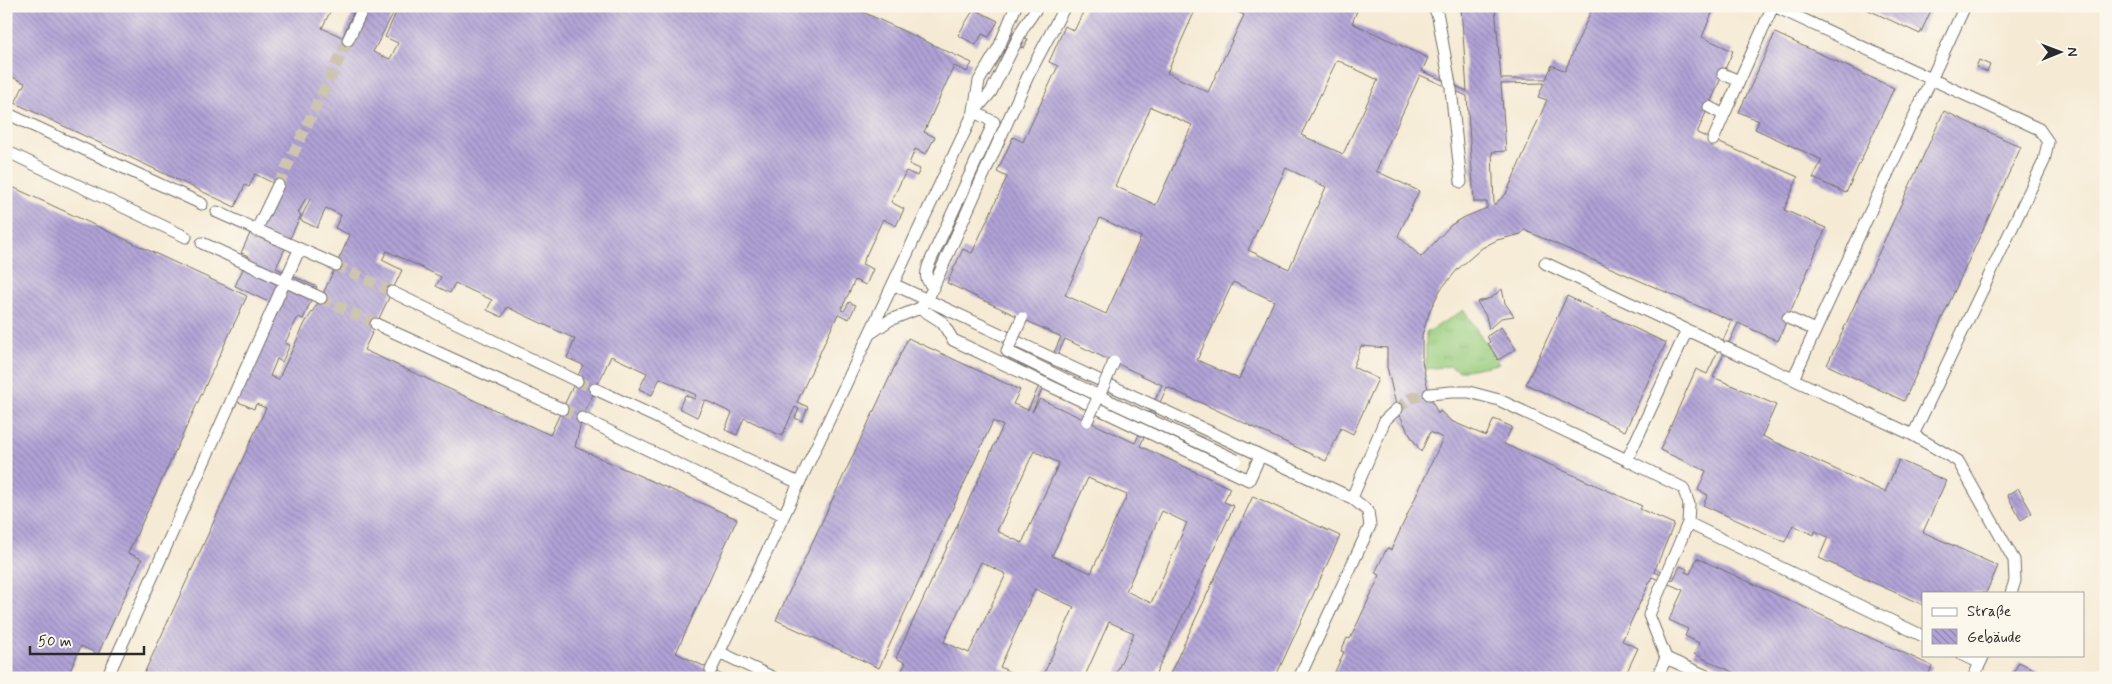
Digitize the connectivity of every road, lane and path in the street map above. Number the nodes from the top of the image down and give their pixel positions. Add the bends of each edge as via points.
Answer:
1 (364, 6) edge
2 (1016, 6) edge
3 (1038, 6) edge
4 (1065, 6) edge
5 (1434, 6) edge
6 (1774, 6) edge
7 (1965, 6) edge
8 (348, 40) tunnel mouth
9 (1723, 74) dead end
10 (1932, 79) junction
11 (1739, 81) junction
12 (1709, 108) dead end
13 (974, 112) junction
14 (6, 113) edge
15 (1724, 115) junction
16 (1713, 140) dead end
17 (6, 152) edge
18 (1461, 182) dead end
19 (278, 185) tunnel mouth
20 (202, 204) dead end
21 (217, 212) dead end
22 (256, 231) junction
23 (186, 237) dead end
24 (202, 244) dead end
25 (298, 250) junction
26 (1545, 263) dead end
27 (336, 265) tunnel mouth
28 (283, 282) junction
29 (893, 284) junction
30 (934, 288) junction
31 (392, 292) tunnel mouth
32 (321, 298) tunnel mouth
33 (924, 304) junction
34 (1022, 318) dead end
35 (1788, 318) dead end
36 (376, 324) tunnel mouth
37 (1686, 330) junction
38 (1814, 330) junction
39 (870, 333) junction
40 (1114, 362) dead end
41 (1793, 379) junction
42 (577, 381) tunnel mouth
43 (595, 389) tunnel mouth
44 (1429, 394) tunnel mouth
45 (1099, 396) junction
46 (562, 409) tunnel mouth
47 (1397, 409) tunnel mouth
48 (582, 418) tunnel mouth
49 (1087, 421) dead end
50 (1913, 435) junction
51 (1260, 456) junction
52 (1627, 460) junction
53 (1254, 468) junction
54 (799, 483) junction
55 (1352, 498) junction
56 (784, 515) junction
57 (1688, 523) junction
58 (2011, 592) edge
59 (1922, 636) edge
60 (719, 652) junction
61 (1968, 656) edge
62 (1666, 658) junction
63 (1982, 659) edge
64 (711, 670) dead end
65 (108, 678) edge
66 (774, 678) edge
67 (1299, 678) edge
68 (1657, 678) edge
69 (1711, 678) edge
70 (1973, 678) edge

1 - 8 street
2 - 13 street via 999,47 979,81
3 - 13 street via 1022,28 991,92
4 - 30 street via 1028,76
5 - 18 street via 1450,87
6 - 10 street
6 - 11 street
7 - 10 street
9 - 11 street
10 - 38 street
10 - 50 street via 2039,129 2048,142 2044,161
11 - 15 street
12 - 15 street
13 - 29 street
13 - 30 street via 994,122 929,264 927,282
14 - 20 street
15 - 16 street
17 - 23 street
19 - 22 street
21 - 22 street
22 - 25 street
24 - 28 street
25 - 27 street
25 - 28 street
26 - 37 street
28 - 32 street
28 - 65 street
29 - 33 street
29 - 39 street
30 - 33 street
31 - 42 street
33 - 39 street
33 - 51 street
33 - 53 street via 942,322 952,340 1249,480
34 - 45 street, bridge via 1007,351
35 - 38 street
36 - 46 street
37 - 41 street
37 - 52 street
38 - 41 street
39 - 54 street
40 - 45 street, bridge
41 - 50 street
43 - 54 street
44 - 52 street via 1469,392 1527,409
45 - 49 street, bridge
45 - 53 street, bridge
47 - 55 street via 1385,420
48 - 56 street
50 - 58 street via 1958,461 2014,560 2015,581
51 - 53 street
51 - 55 street
52 - 57 street via 1683,488 1689,504
54 - 56 street
55 - 67 street via 1368,511 1370,526
56 - 60 street
57 - 59 street
57 - 62 street via 1649,615
60 - 64 street
60 - 66 street
61 - 63 street
62 - 68 street
62 - 69 street
63 - 70 street

